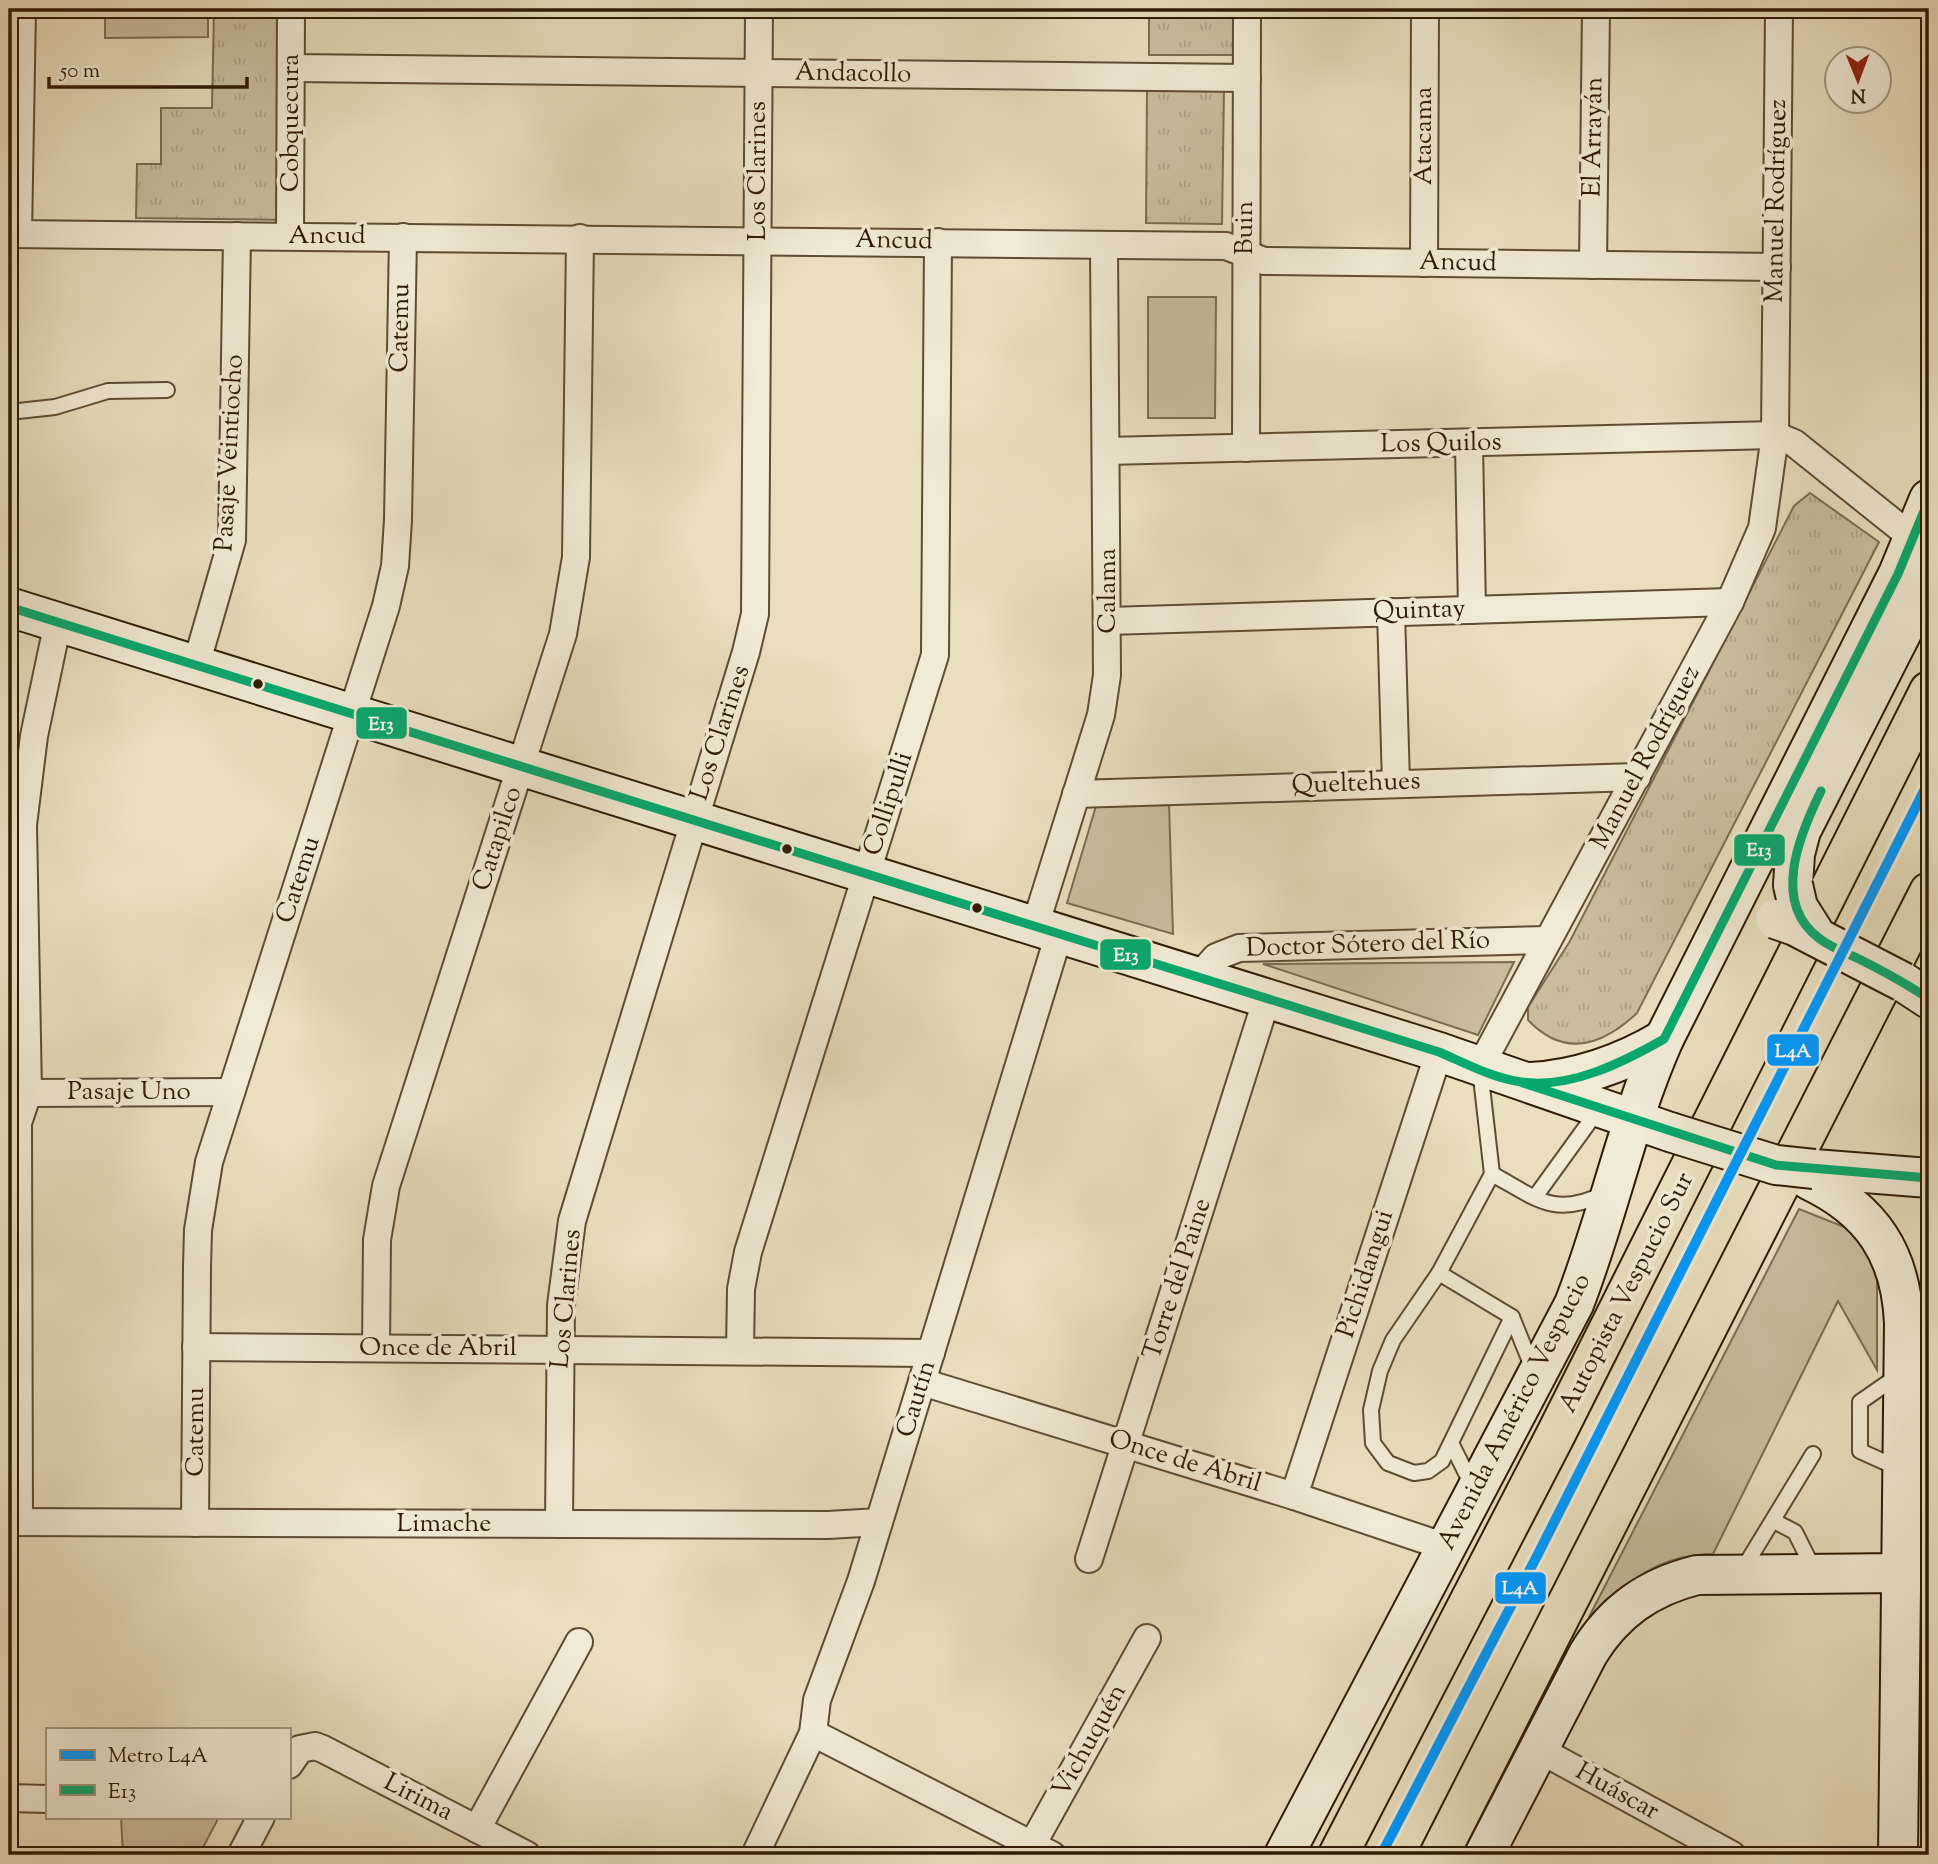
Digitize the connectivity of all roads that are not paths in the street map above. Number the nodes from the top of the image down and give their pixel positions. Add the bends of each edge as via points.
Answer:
1 (22, 9) edge
2 (291, 9) edge
3 (759, 9) edge
4 (1247, 9) edge
5 (1425, 9) edge
6 (1596, 9) edge
7 (1779, 9) edge
8 (291, 68) junction
9 (759, 73) junction
10 (1247, 78) junction
11 (13, 234) edge
12 (237, 236) junction
13 (290, 236) junction
14 (403, 237) junction
15 (580, 238) junction
16 (757, 239) junction
17 (938, 242) junction
18 (1104, 245) junction
19 (1245, 254) junction
20 (1424, 263) junction
21 (1593, 265) junction
22 (1777, 267) junction
23 (167, 390) dead end
24 (9, 412) edge
25 (1775, 436) junction
26 (1469, 444) junction
27 (1246, 448) junction
28 (1106, 451) junction
29 (1929, 499) edge
30 (1914, 540) junction
31 (1929, 579) edge
32 (1730, 602) junction
33 (9, 607) edge
34 (1472, 610) junction
35 (1391, 612) junction
36 (1108, 621) junction
37 (58, 622) junction
38 (195, 665) junction
39 (1929, 691) edge
40 (353, 714) junction
41 (521, 766) junction
42 (1637, 776) junction
43 (1396, 783) junction
44 (1076, 794) junction
45 (693, 820) junction
46 (867, 874) junction
47 (1929, 892) edge
48 (1720, 926) junction
49 (1047, 930) junction
50 (1817, 937) junction
51 (1548, 940) junction
52 (1198, 977) junction
53 (1916, 991) edge
54 (1267, 998) junction
55 (1664, 1039) junction
56 (1439, 1052) junction
57 (1480, 1068) junction
58 (1521, 1083) junction
59 (231, 1092) junction
60 (28, 1093) junction
61 (1616, 1114) junction
62 (13, 1123) edge
63 (1800, 1172) junction
64 (1492, 1174) junction
65 (1929, 1178) edge
66 (1614, 1189) junction
67 (1535, 1197) junction
68 (1439, 1273) junction
69 (1512, 1317) junction
70 (196, 1347) junction
71 (376, 1348) junction
72 (560, 1349) junction
73 (740, 1350) junction
74 (931, 1353) junction
75 (1903, 1372) junction
76 (1535, 1376) junction
77 (922, 1382) junction
78 (1125, 1444) junction
79 (1452, 1445) junction
80 (1813, 1454) dead end
81 (1902, 1471) junction
82 (1475, 1492) junction
83 (1294, 1496) junction
84 (1774, 1521) junction
85 (14, 1522) edge
86 (879, 1522) junction
87 (195, 1523) junction
88 (559, 1524) junction
89 (1446, 1547) junction
90 (1089, 1559) dead end
91 (1915, 1567) edge
92 (1741, 1573) junction
93 (1816, 1573) junction
94 (1147, 1638) dead end
95 (579, 1642) dead end
96 (813, 1733) junction
97 (1538, 1749) junction
98 (290, 1764) edge
99 (9, 1798) edge
100 (46, 1799) edge
101 (260, 1818) edge
102 (477, 1829) junction
103 (1042, 1850) edge
104 (241, 1855) edge
105 (527, 1855) edge
106 (755, 1855) edge
107 (1284, 1855) edge
108 (1338, 1855) edge
109 (1439, 1855) edge
110 (1484, 1855) edge
111 (1732, 1855) edge
112 (1898, 1855) edge

1 - 11 street
2 - 8 street, Cobquecura
3 - 9 street, Los Clarines
4 - 10 street, Buin
5 - 20 street, Atacama
6 - 21 street, El Arrayán
7 - 22 street, Manuel Rodríguez
8 - 9 street, Andacollo
8 - 13 street, Cobquecura
9 - 10 street, Andacollo
9 - 16 street, Los Clarines
10 - 19 street, Buin
11 - 12 street, Ancud
12 - 13 street, Ancud
12 - 38 street, Pasaje Veintiocho via 232,540
13 - 14 street, Ancud
14 - 15 street, Ancud
14 - 40 street, Catemu via 397,543 386,606
15 - 16 street, Ancud
15 - 41 street, Catapilco via 575,576 563,634
16 - 17 street, Ancud
16 - 45 street, Los Clarines via 756,605 746,652
17 - 18 street, Ancud
17 - 46 street, Collipulli via 937,638 932,671
18 - 19 street, Ancud via 1226,246
18 - 28 street, Calama
19 - 20 street, Ancud via 1264,261
19 - 27 street, Buin
20 - 21 street, Ancud
21 - 22 street, Ancud
22 - 25 street, Manuel Rodríguez
23 - 24 lane via 107,391 55,407
25 - 26 street, Los Quilos
25 - 30 street via 1794,443
25 - 32 street, Manuel Rodríguez via 1762,528
26 - 27 street, Los Quilos
26 - 34 street
27 - 28 street, Los Quilos
28 - 36 street, Calama
29 - 30 main road, Avenida Américo Vespucio
30 - 48 main road, Avenida Américo Vespucio
31 - 50 main road, bridge via 1806,820 1794,854 1798,907
32 - 34 street, Quintay
32 - 42 street, Manuel Rodríguez
33 - 37 main road, Doctor Sótero del Río
34 - 35 street, Quintay
35 - 36 street, Quintay
35 - 43 street
36 - 44 street, Calama via 1105,694
37 - 38 main road, Doctor Sótero del Río
37 - 60 street via 34,736 23,825
38 - 40 main road, Doctor Sótero del Río
39 - 108 highway, Autopista Vespucio Sur via 1550,1446
40 - 41 main road, Doctor Sótero del Río
40 - 59 street, Catemu
41 - 45 main road, Doctor Sótero del Río
41 - 71 street, Catapilco via 386,1186 377,1240
42 - 43 street, Queltehues
42 - 51 street, Manuel Rodríguez
43 - 44 street, Queltehues
44 - 49 street, Calama
45 - 46 main road, Doctor Sótero del Río
45 - 72 street, Los Clarines via 572,1221
46 - 49 main road, Doctor Sótero del Río
46 - 73 street, Collipulli via 748,1252 741,1289
47 - 109 highway
48 - 50 main road, bridge via 1744,918 1776,919
48 - 55 main road, Avenida Américo Vespucio
49 - 52 main road, Doctor Sótero del Río
49 - 74 street, Cautín
50 - 53 main road, bridge
51 - 52 street, Doctor Sótero del Río via 1239,948 1216,957
51 - 57 street, Manuel Rodríguez
52 - 54 main road, Doctor Sótero del Río
54 - 56 main road, Doctor Sótero del Río
54 - 78 street, Torre del Paine
55 - 58 main road via 1594,1072
55 - 61 main road, Avenida Américo Vespucio
56 - 57 main road, Doctor Sótero del Río
56 - 83 street, Pichidangui
57 - 58 main road, Doctor Sótero del Río
57 - 64 lane
58 - 61 main road, Doctor Sótero del Río
59 - 60 street, Pasaje Uno
59 - 70 street, Catemu via 209,1162 202,1205
60 - 62 street
61 - 63 main road, Doctor Sótero del Río, bridge
61 - 66 main road, Avenida Américo Vespucio
61 - 67 lane
62 - 85 street
63 - 65 main road, Doctor Sótero del Río
63 - 75 main road via 1853,1206 1888,1251 1902,1291
64 - 67 lane
64 - 68 lane
66 - 67 lane via 1574,1206 1555,1206
66 - 76 main road, Avenida Américo Vespucio via 1574,1304
68 - 69 lane
68 - 79 lane via 1387,1353 1375,1390 1371,1430 1379,1455 1406,1472 1433,1468
69 - 76 lane
69 - 79 lane
70 - 71 street, Once de Abril
70 - 87 street, Catemu
71 - 72 street, Once de Abril
72 - 73 street, Once de Abril
72 - 88 street, Los Clarines
73 - 74 street, Once de Abril
74 - 77 street, Cautín
75 - 81 main road
75 - 81 lane via 1860,1402 1853,1451
76 - 82 main road, Avenida Américo Vespucio
77 - 78 street, Once de Abril
77 - 86 street, Cautín
78 - 83 street, Once de Abril
78 - 90 street, Torre del Paine
79 - 82 lane
80 - 84 lane
81 - 91 main road
82 - 89 main road, Avenida Américo Vespucio
83 - 89 street, Once de Abril
84 - 92 lane
84 - 93 lane via 1795,1532
85 - 87 street, Limache
86 - 88 street, Limache
86 - 96 street, Cautín via 817,1700
87 - 88 street, Limache
89 - 107 main road, Avenida Américo Vespucio
91 - 93 main road
91 - 112 main road
92 - 93 main road
92 - 97 main road via 1676,1580 1620,1613 1588,1654
94 - 103 street, Vichuquén
95 - 102 street
96 - 103 street
96 - 106 street, Cautín
97 - 110 main road
97 - 111 street, Huáscar
98 - 102 street, Lirima via 300,1749 323,1749
99 - 100 street
101 - 104 street
102 - 105 street, Lirima

